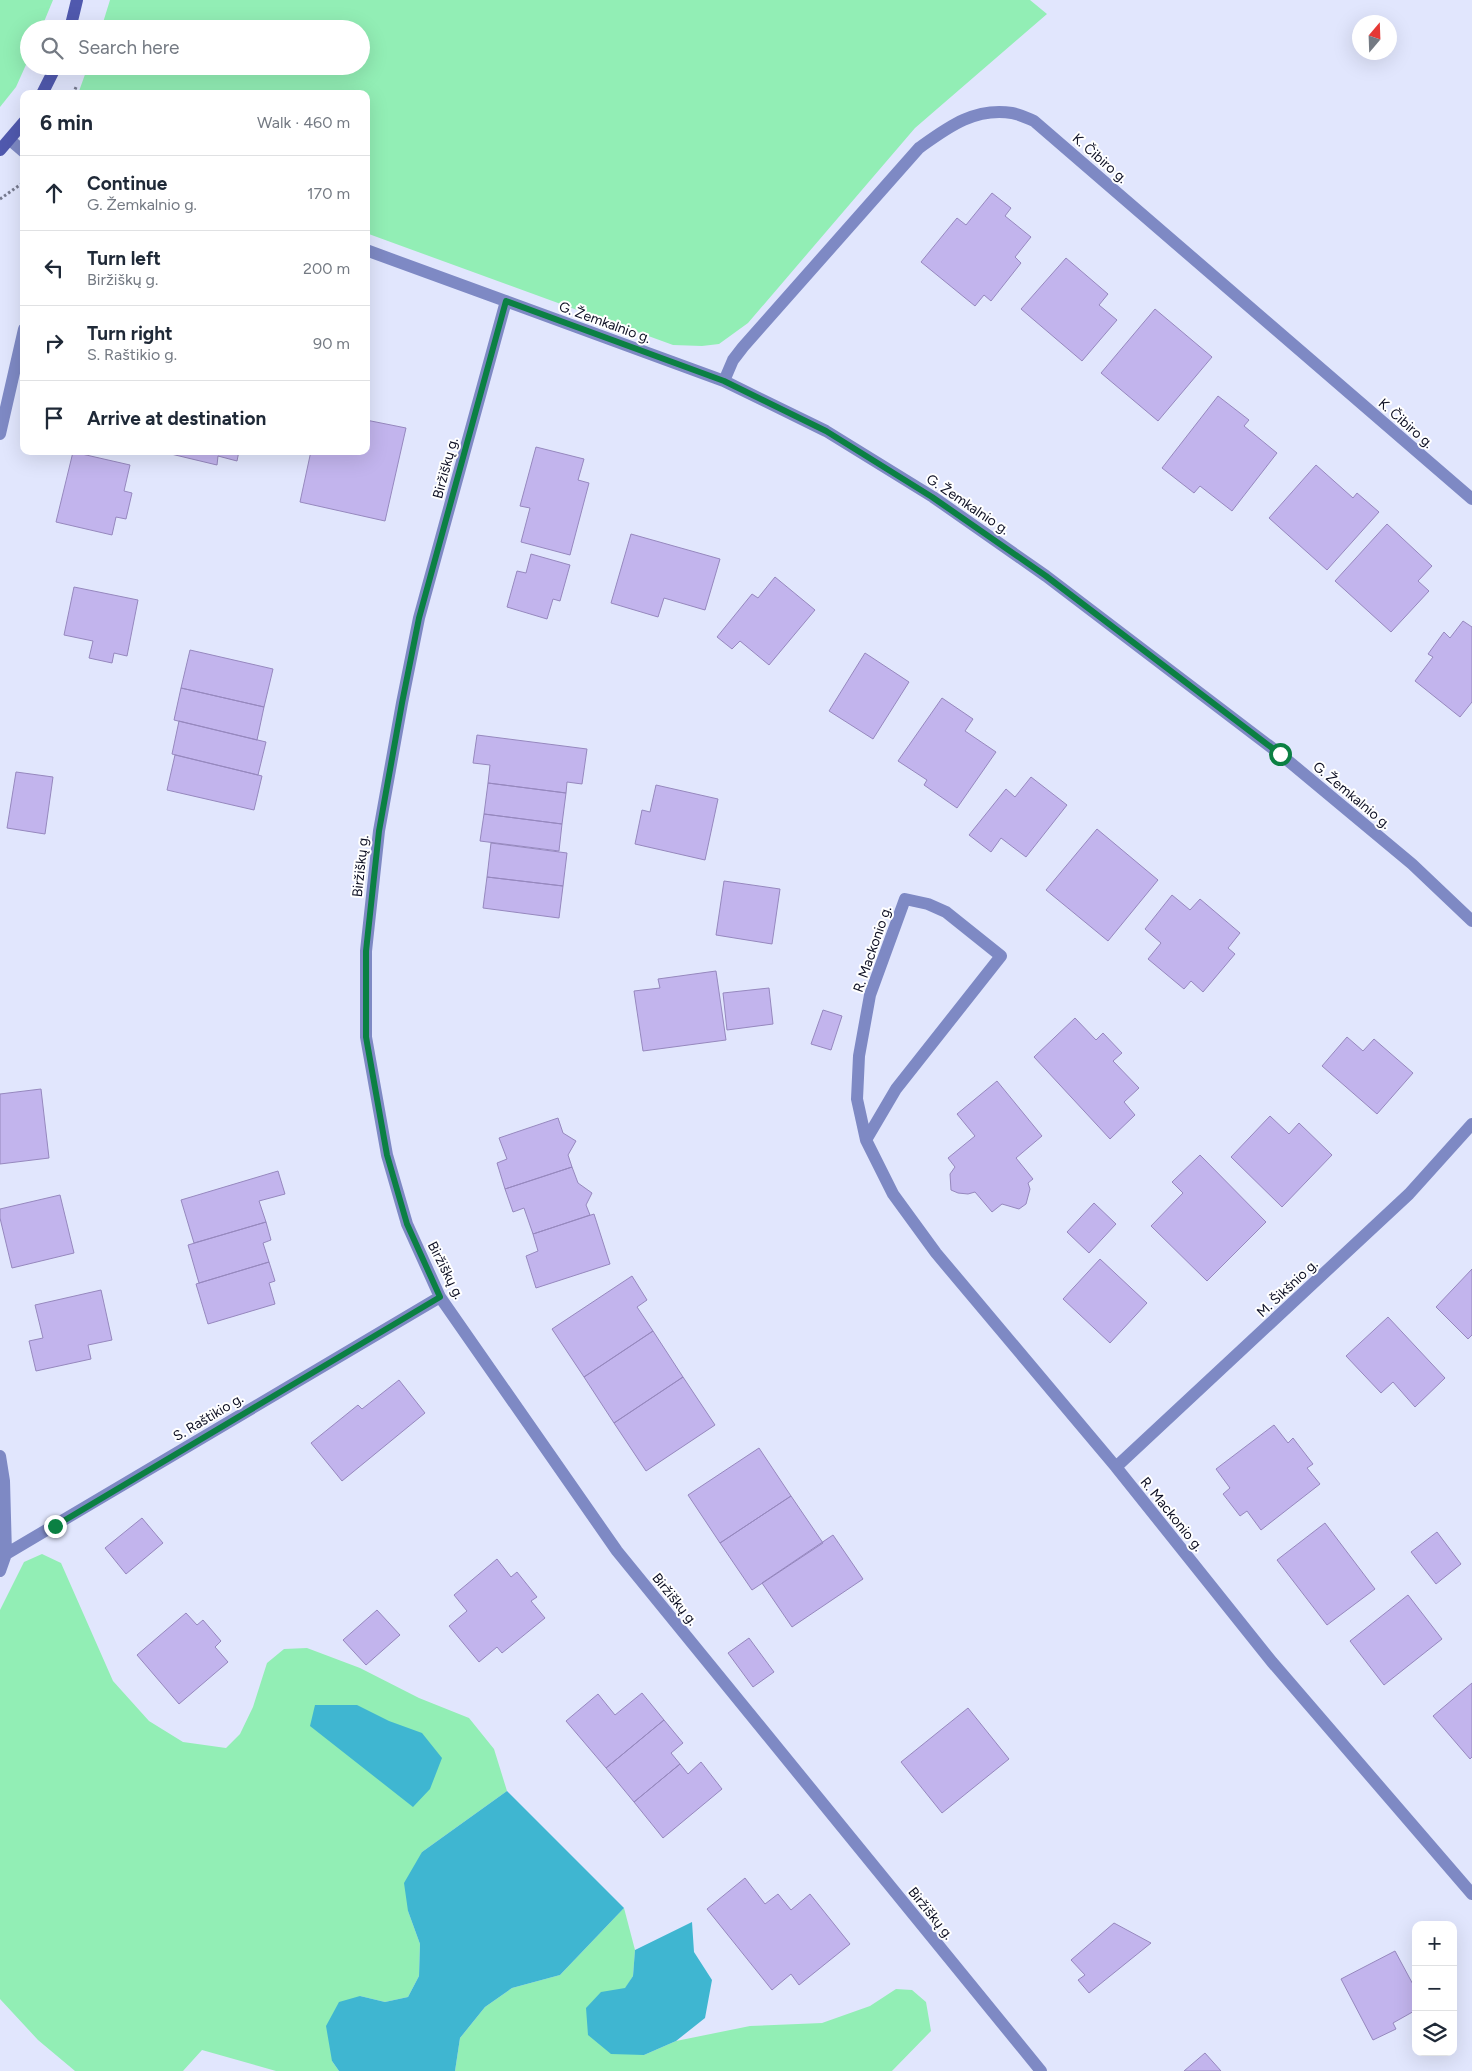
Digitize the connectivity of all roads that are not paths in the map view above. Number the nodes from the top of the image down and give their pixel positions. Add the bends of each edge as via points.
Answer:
1 (77, 0) edge
2 (72, 20) edge
3 (52, 75) edge
4 (44, 90) edge
5 (20, 127) edge
6 (10, 140) junction
7 (20, 149) edge
8 (0, 150) edge
9 (370, 251) edge
10 (506, 301) junction
11 (20, 347) edge
12 (724, 381) junction
13 (0, 434) edge
14 (1472, 500) edge
15 (1472, 921) edge
16 (1472, 1124) edge
17 (866, 1140) junction
18 (440, 1297) junction
19 (0, 1456) edge
20 (1116, 1467) junction
21 (6, 1554) junction
22 (0, 1571) edge
23 (1472, 1894) edge
24 (1040, 2071) edge

1 - 2 main road
3 - 4 main road
5 - 6 main road
6 - 7 street
6 - 8 main road
9 - 10 street, G. Žemkalnio g.
10 - 12 street, G. Žemkalnio g.
10 - 18 street, Biržiškų g. via 419,618 379,831 366,951 366,1037 387,1155 407,1224
11 - 13 street
12 - 14 street, K. Čibiro g. via 743,347 919,148 954,123 983,113 1012,113 1034,121
12 - 15 street, G. Žemkalnio g. via 826,431 932,497 1046,576 1280,754 1412,864
16 - 20 street, M. Šikšnio g. via 1401,1200
17 - 17 street, R. Mackonio g. via 896,1089 1001,956 946,912 905,899 870,995 859,1056 857,1099
17 - 20 street, R. Mackonio g. via 893,1194 936,1253
18 - 21 street, S. Raštikio g.
18 - 24 street, Biržiškų g. via 617,1551
19 - 21 street
20 - 23 street, R. Mackonio g. via 1272,1662
21 - 22 street

